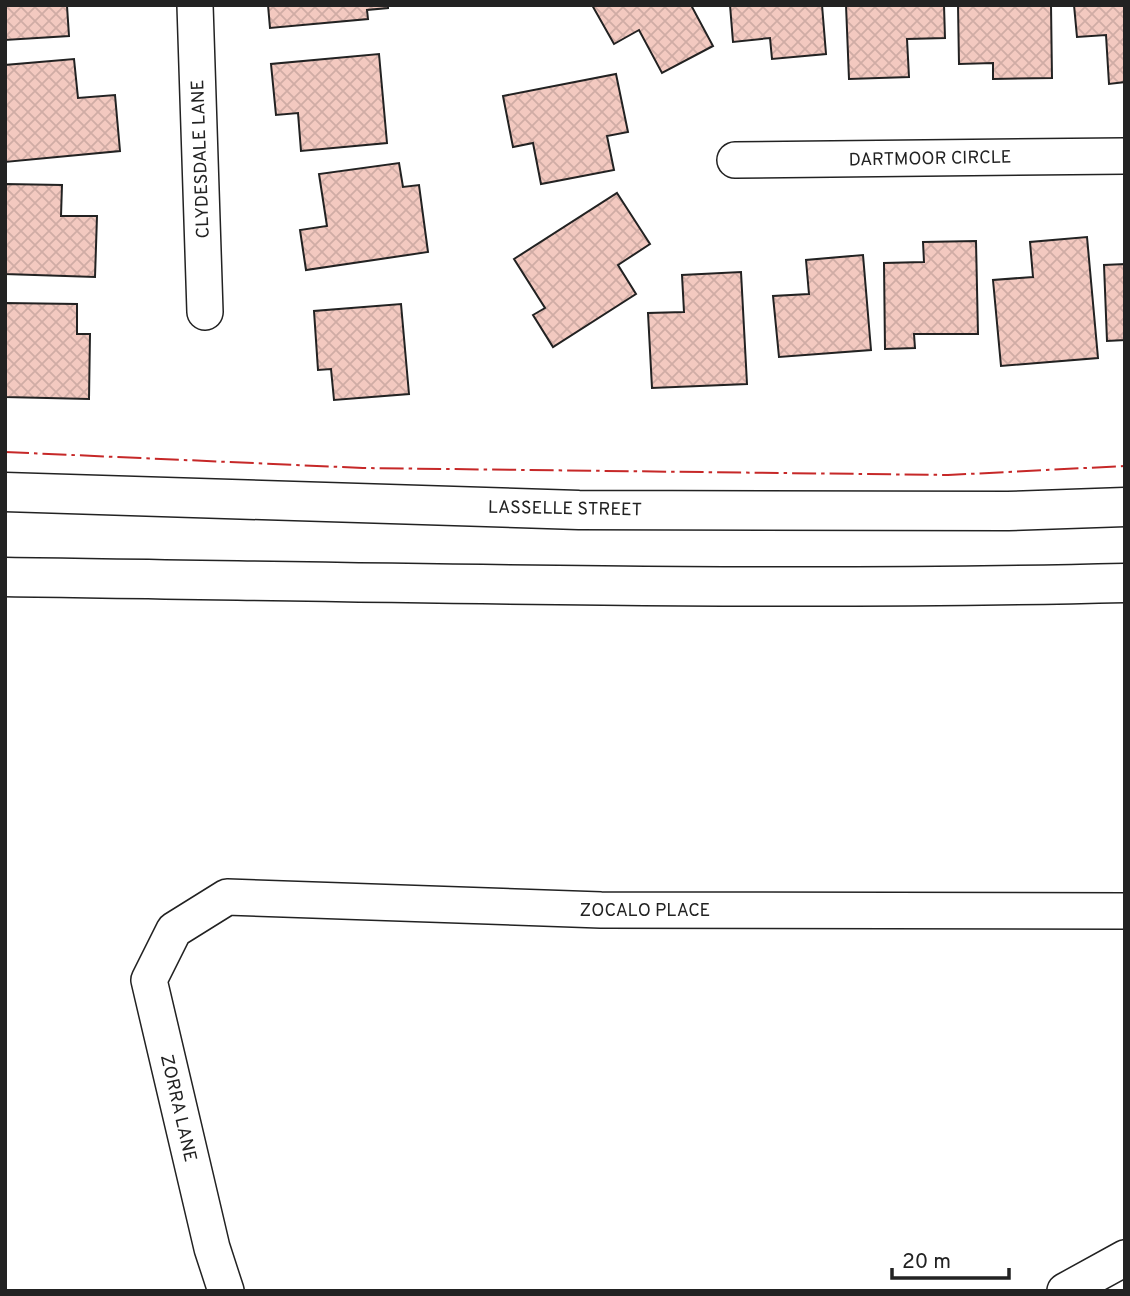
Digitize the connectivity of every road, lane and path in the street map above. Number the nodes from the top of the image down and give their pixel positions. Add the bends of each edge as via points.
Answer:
1 (195, 5) edge
2 (1125, 156) edge
3 (735, 160) dead end
4 (205, 312) dead end
5 (5, 492) edge
6 (1125, 507) edge
7 (5, 577) edge
8 (1125, 583) edge
9 (1125, 911) edge
10 (174, 930) joint
11 (1125, 1258) edge
12 (226, 1291) edge
13 (1065, 1291) edge

1 - 4 street, CLYDESDALE LANE
2 - 3 street, DARTMOOR CIRCLE
5 - 6 main road, LASSELLE STREET via 579,510
7 - 8 main road via 785,587
9 - 10 street, ZOCALO PLACE via 601,910 227,897
10 - 12 street, ZORRA LANE via 149,980
11 - 13 street

